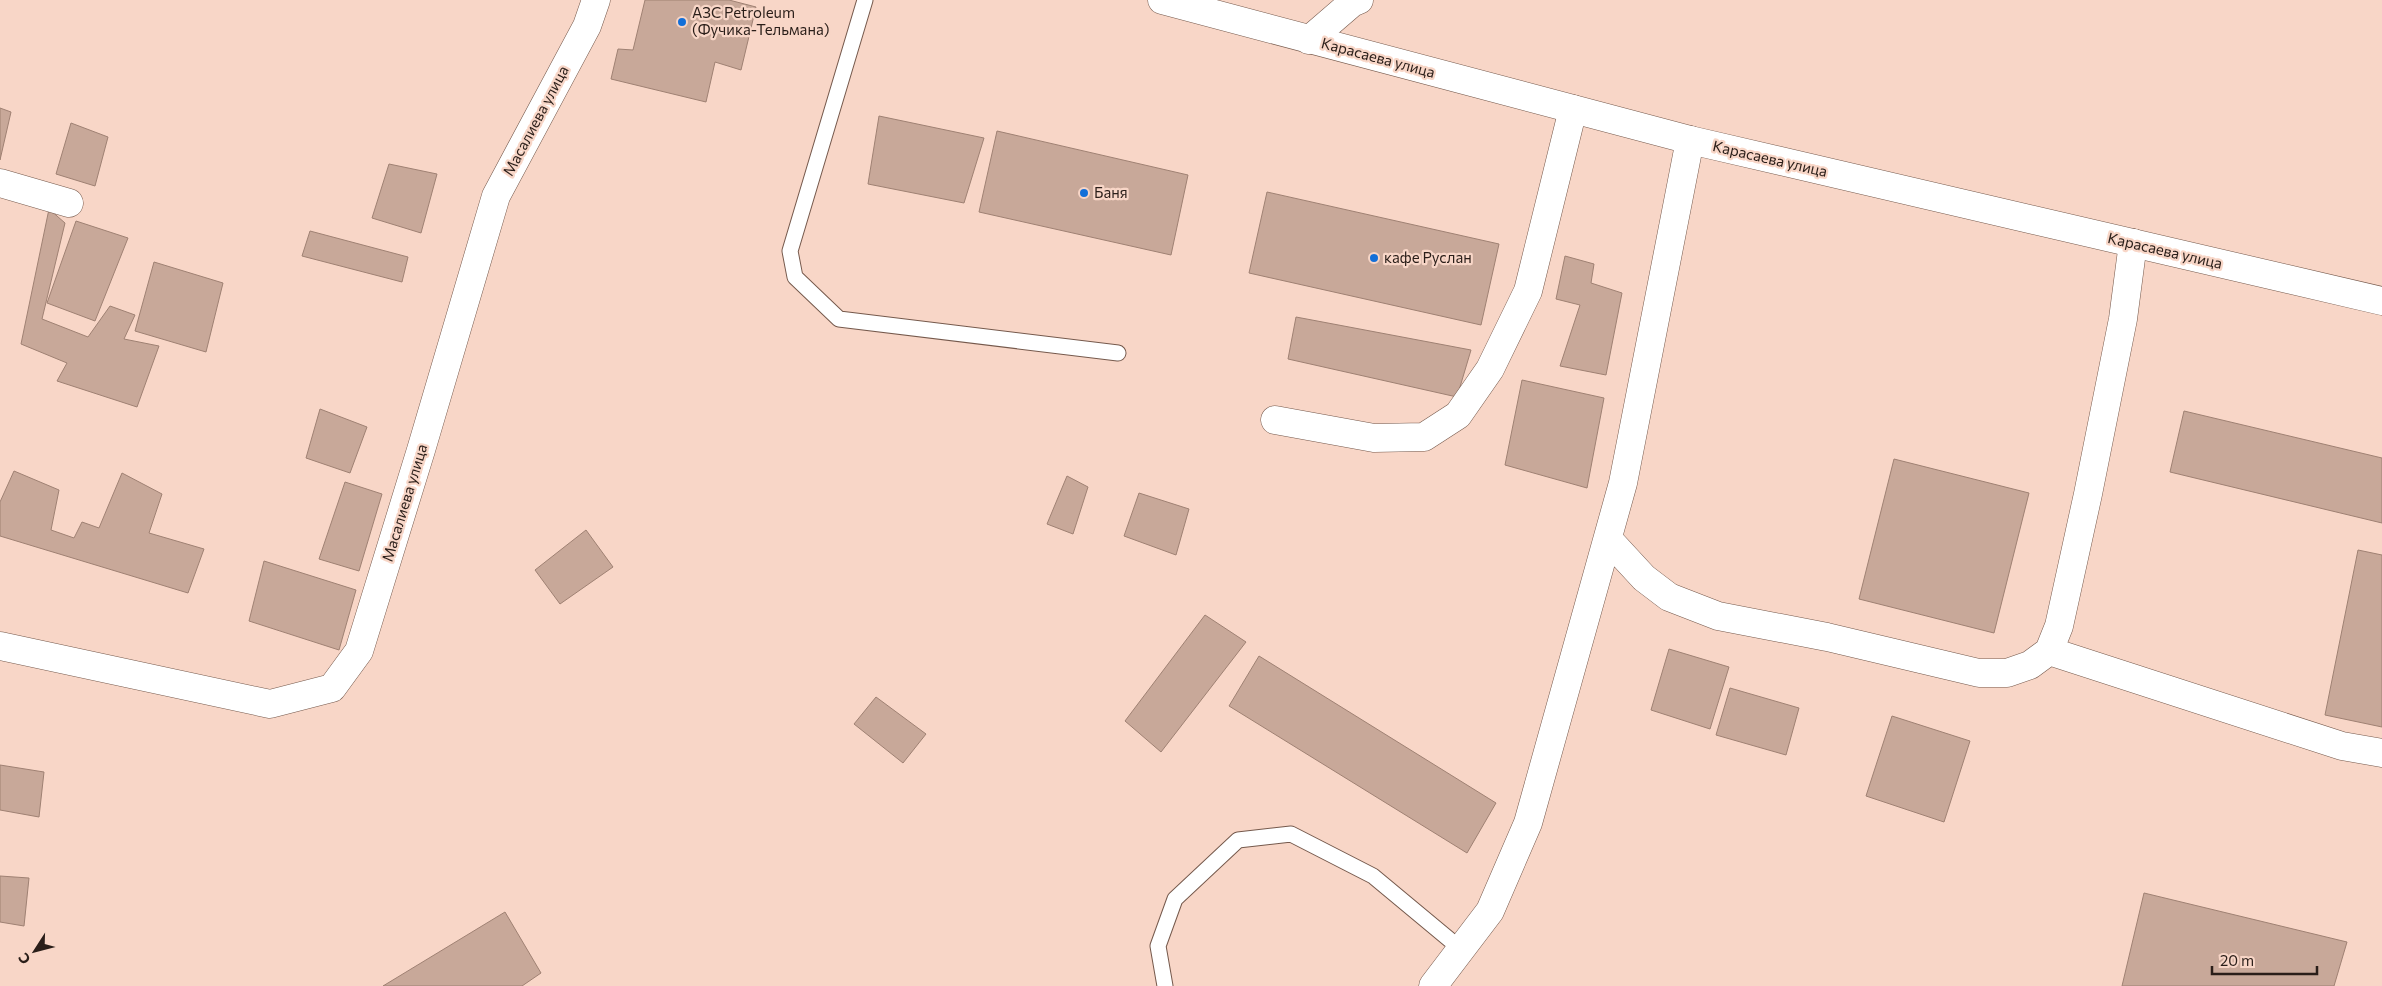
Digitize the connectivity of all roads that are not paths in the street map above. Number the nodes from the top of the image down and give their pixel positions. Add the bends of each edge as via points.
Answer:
1 (596, 0) edge
2 (865, 0) edge
3 (1162, 0) edge
4 (1359, 0) edge
5 (1309, 40) junction
6 (1573, 109) junction
7 (1690, 140) junction
8 (0, 183) edge
9 (68, 203) dead end
10 (2133, 243) junction
11 (2382, 301) edge
12 (1118, 353) dead end
13 (1275, 420) dead end
14 (1608, 539) junction
15 (0, 646) edge
16 (2049, 651) junction
17 (2382, 753) edge
18 (1462, 950) junction
19 (1165, 986) edge
20 (1433, 986) edge

1 - 15 street, Масалиева улица via 587,26 496,196 359,650 332,688 270,704
2 - 12 lane via 790,251 795,278 839,318
3 - 5 street, Карасаева улица
4 - 5 street via 1352,2
5 - 6 street, Карасаева улица
6 - 7 street, Карасаева улица
6 - 13 street via 1528,291 1490,369 1458,415 1424,438 1374,438
7 - 10 street, Карасаева улица
7 - 14 street via 1624,483
8 - 9 street
10 - 11 street, Карасаева улица
10 - 16 street via 2123,319 2088,494 2059,626
14 - 16 street via 1644,578 1669,597 1718,616 1827,637 1979,673 2006,673 2030,665
14 - 18 street via 1528,823 1490,911
16 - 17 street via 2342,746
18 - 19 lane via 1373,876 1291,834 1238,840 1176,900 1158,946
18 - 20 street

